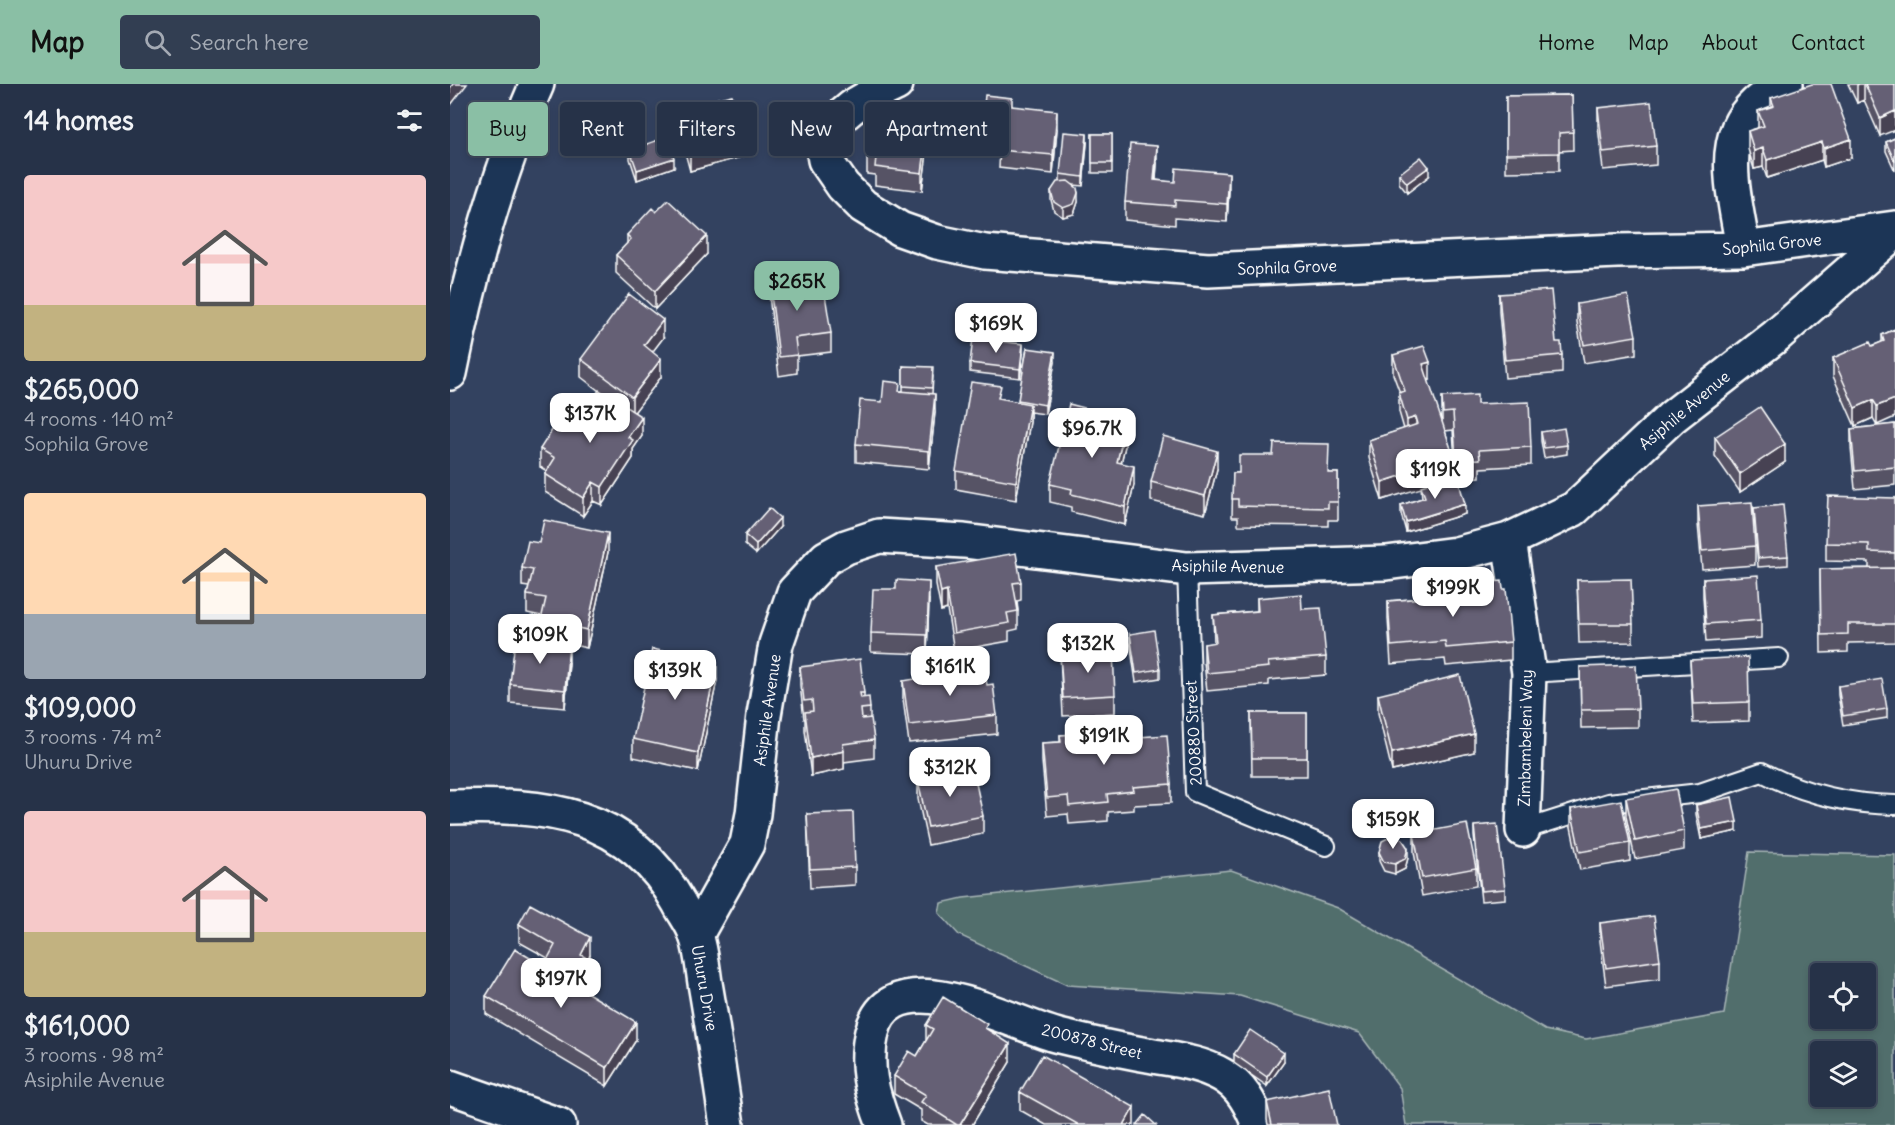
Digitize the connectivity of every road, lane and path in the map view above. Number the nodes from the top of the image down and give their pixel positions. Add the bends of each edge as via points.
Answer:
1 (537, 84) edge
2 (896, 84) edge
3 (1786, 84) edge
4 (1895, 230) edge
5 (1743, 249) junction
6 (450, 373) edge
7 (1509, 540) junction
8 (1187, 569) junction
9 (1779, 658) dead end
10 (1529, 673) junction
11 (1895, 805) edge
12 (450, 807) edge
13 (1523, 830) joint
14 (1326, 846) dead end
15 (696, 935) junction
16 (450, 1087) edge
17 (559, 1125) edge
18 (727, 1125) edge
19 (884, 1125) edge
20 (1259, 1125) edge

1 - 6 street via 480,238
2 - 5 street, Sophila Grove via 853,104 838,116 822,143 825,160 863,206 900,229 985,252 1208,270
3 - 5 street via 1748,111 1736,131 1730,157
4 - 5 street, Sophila Grove
4 - 7 street, Asiphile Avenue via 1776,336 1672,417 1574,510
7 - 8 street, Asiphile Avenue via 1456,554 1386,563
7 - 10 street, Zimbambeleni Way
8 - 14 lane, 200880 Street via 1195,792
8 - 15 street, Asiphile Avenue via 964,541 879,536 826,558 794,592 776,644 747,844
9 - 10 lane
10 - 13 street, Zimbambeleni Way
11 - 13 lane via 1847,801 1792,788 1762,772 1700,793 1608,803
12 - 15 street, Uhuru Drive via 533,807 598,825 651,862 670,887
15 - 18 street, Uhuru Drive
16 - 17 street
19 - 20 street, 200878 Street via 870,1081 867,1052 874,1023 892,1003 919,995 968,1003 1055,1035 1194,1063 1224,1076 1248,1097

